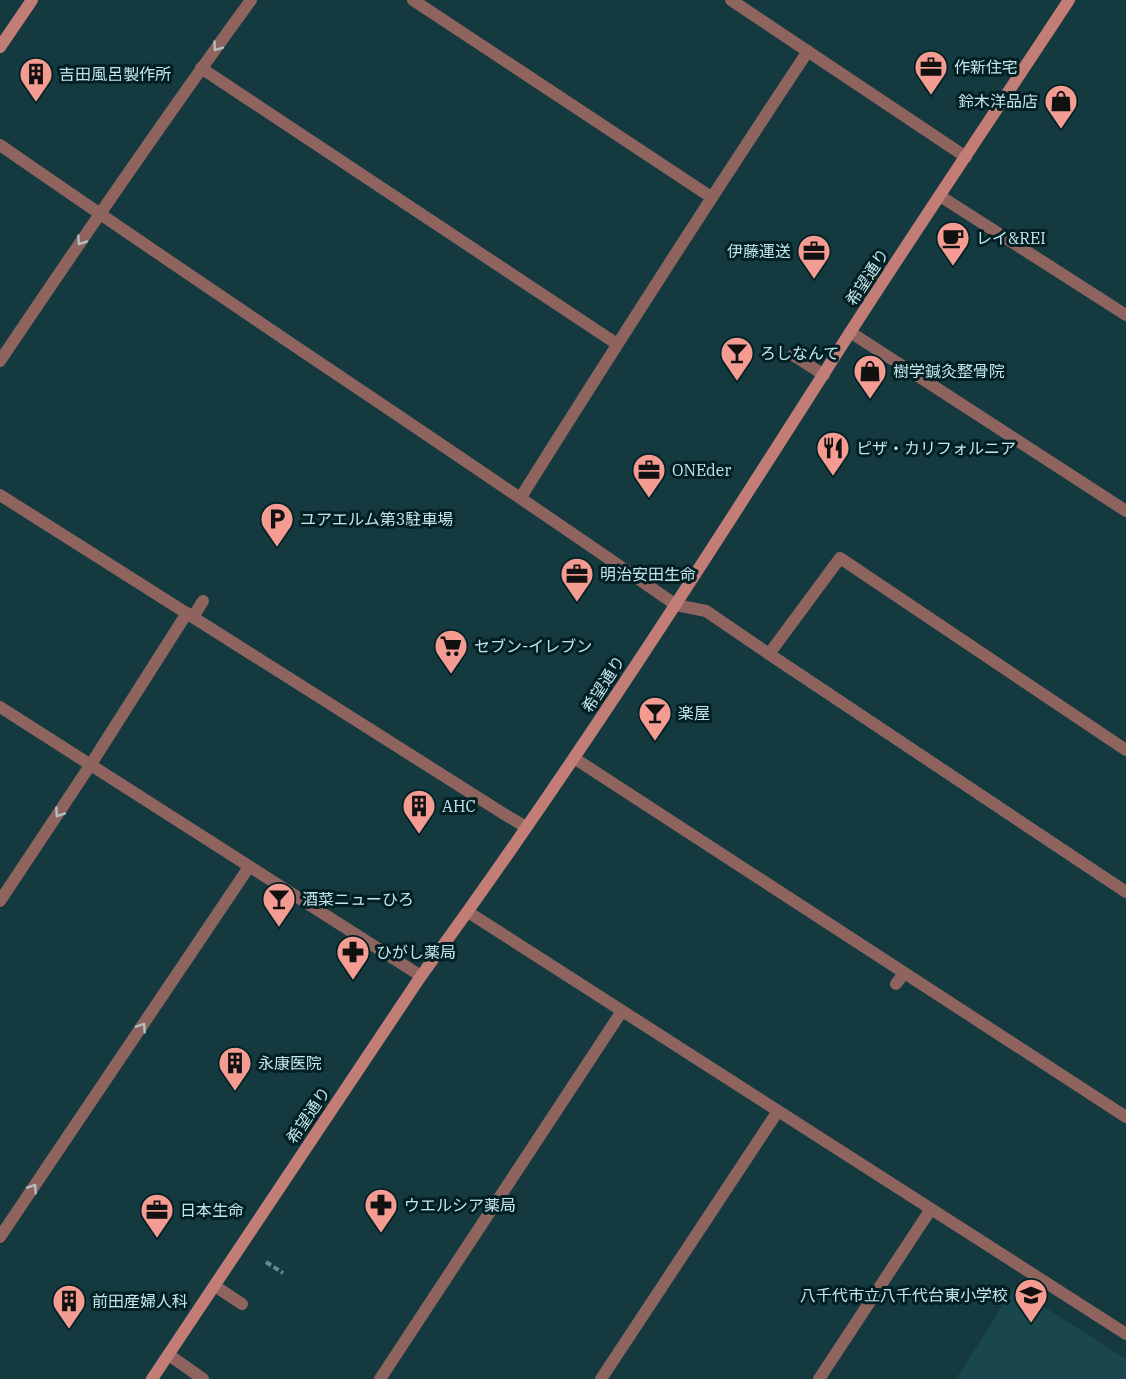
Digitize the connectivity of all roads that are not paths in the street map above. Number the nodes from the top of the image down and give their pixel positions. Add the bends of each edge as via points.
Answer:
1 (32, 0) edge
2 (413, 0) edge
3 (731, 0) edge
4 (1068, 0) edge
5 (248, 1) edge
6 (0, 47) edge
7 (808, 51) junction
8 (201, 68) junction
9 (0, 145) edge
10 (966, 157) junction
11 (940, 196) junction
12 (711, 197) junction
13 (99, 214) junction
14 (1126, 315) edge
15 (850, 332) junction
16 (616, 344) junction
17 (793, 355) dead end
18 (0, 361) edge
19 (824, 375) junction
20 (0, 495) edge
21 (521, 497) junction
22 (1126, 512) edge
23 (203, 601) dead end
24 (676, 604) junction
25 (190, 615) junction
26 (769, 654) junction
27 (0, 706) edge
28 (1126, 750) edge
29 (574, 758) junction
30 (91, 764) junction
31 (526, 827) junction
32 (249, 867) junction
33 (1126, 892) edge
34 (0, 901) edge
35 (468, 912) junction
36 (904, 973) junction
37 (421, 976) junction
38 (896, 984) dead end
39 (622, 1011) junction
40 (778, 1111) junction
41 (1126, 1117) edge
42 (930, 1209) junction
43 (0, 1237) edge
44 (215, 1286) junction
45 (242, 1304) dead end
46 (1126, 1334) edge
47 (169, 1355) junction
48 (152, 1379) edge
49 (203, 1379) edge
50 (380, 1379) edge
51 (601, 1379) edge
52 (819, 1379) edge

1 - 6 street
2 - 12 street
3 - 7 street
4 - 10 street, 希望通り
5 -> 8 street
7 - 10 street
7 - 12 street
8 - 13 street
8 - 16 street
9 - 13 street
10 - 11 street, 希望通り
11 - 14 street
11 - 15 street, 希望通り
12 - 16 street
13 -> 18 street
13 - 21 street
15 - 19 street, 希望通り
15 - 22 street
16 - 21 street
17 - 19 street
19 - 24 street, 希望通り
20 - 25 street
21 - 24 street
23 - 25 street
24 - 26 street via 706,610
24 - 29 street, 希望通り
25 - 30 street
25 - 31 street
26 - 28 street via 840,558
26 - 33 street
27 - 30 street
29 - 31 street, 希望通り
29 - 36 street
30 - 32 street
30 -> 34 street
31 - 35 street, 希望通り
32 - 37 street
43 -> 32 street
35 - 37 street, 希望通り
35 - 39 street
36 - 38 street
36 - 41 street
37 - 44 street, 希望通り
39 - 40 street
39 - 50 street
40 - 42 street
40 - 51 street
42 - 46 street
42 - 52 street
44 - 45 street
44 - 47 street, 希望通り
47 - 48 street, 希望通り
47 - 49 street

